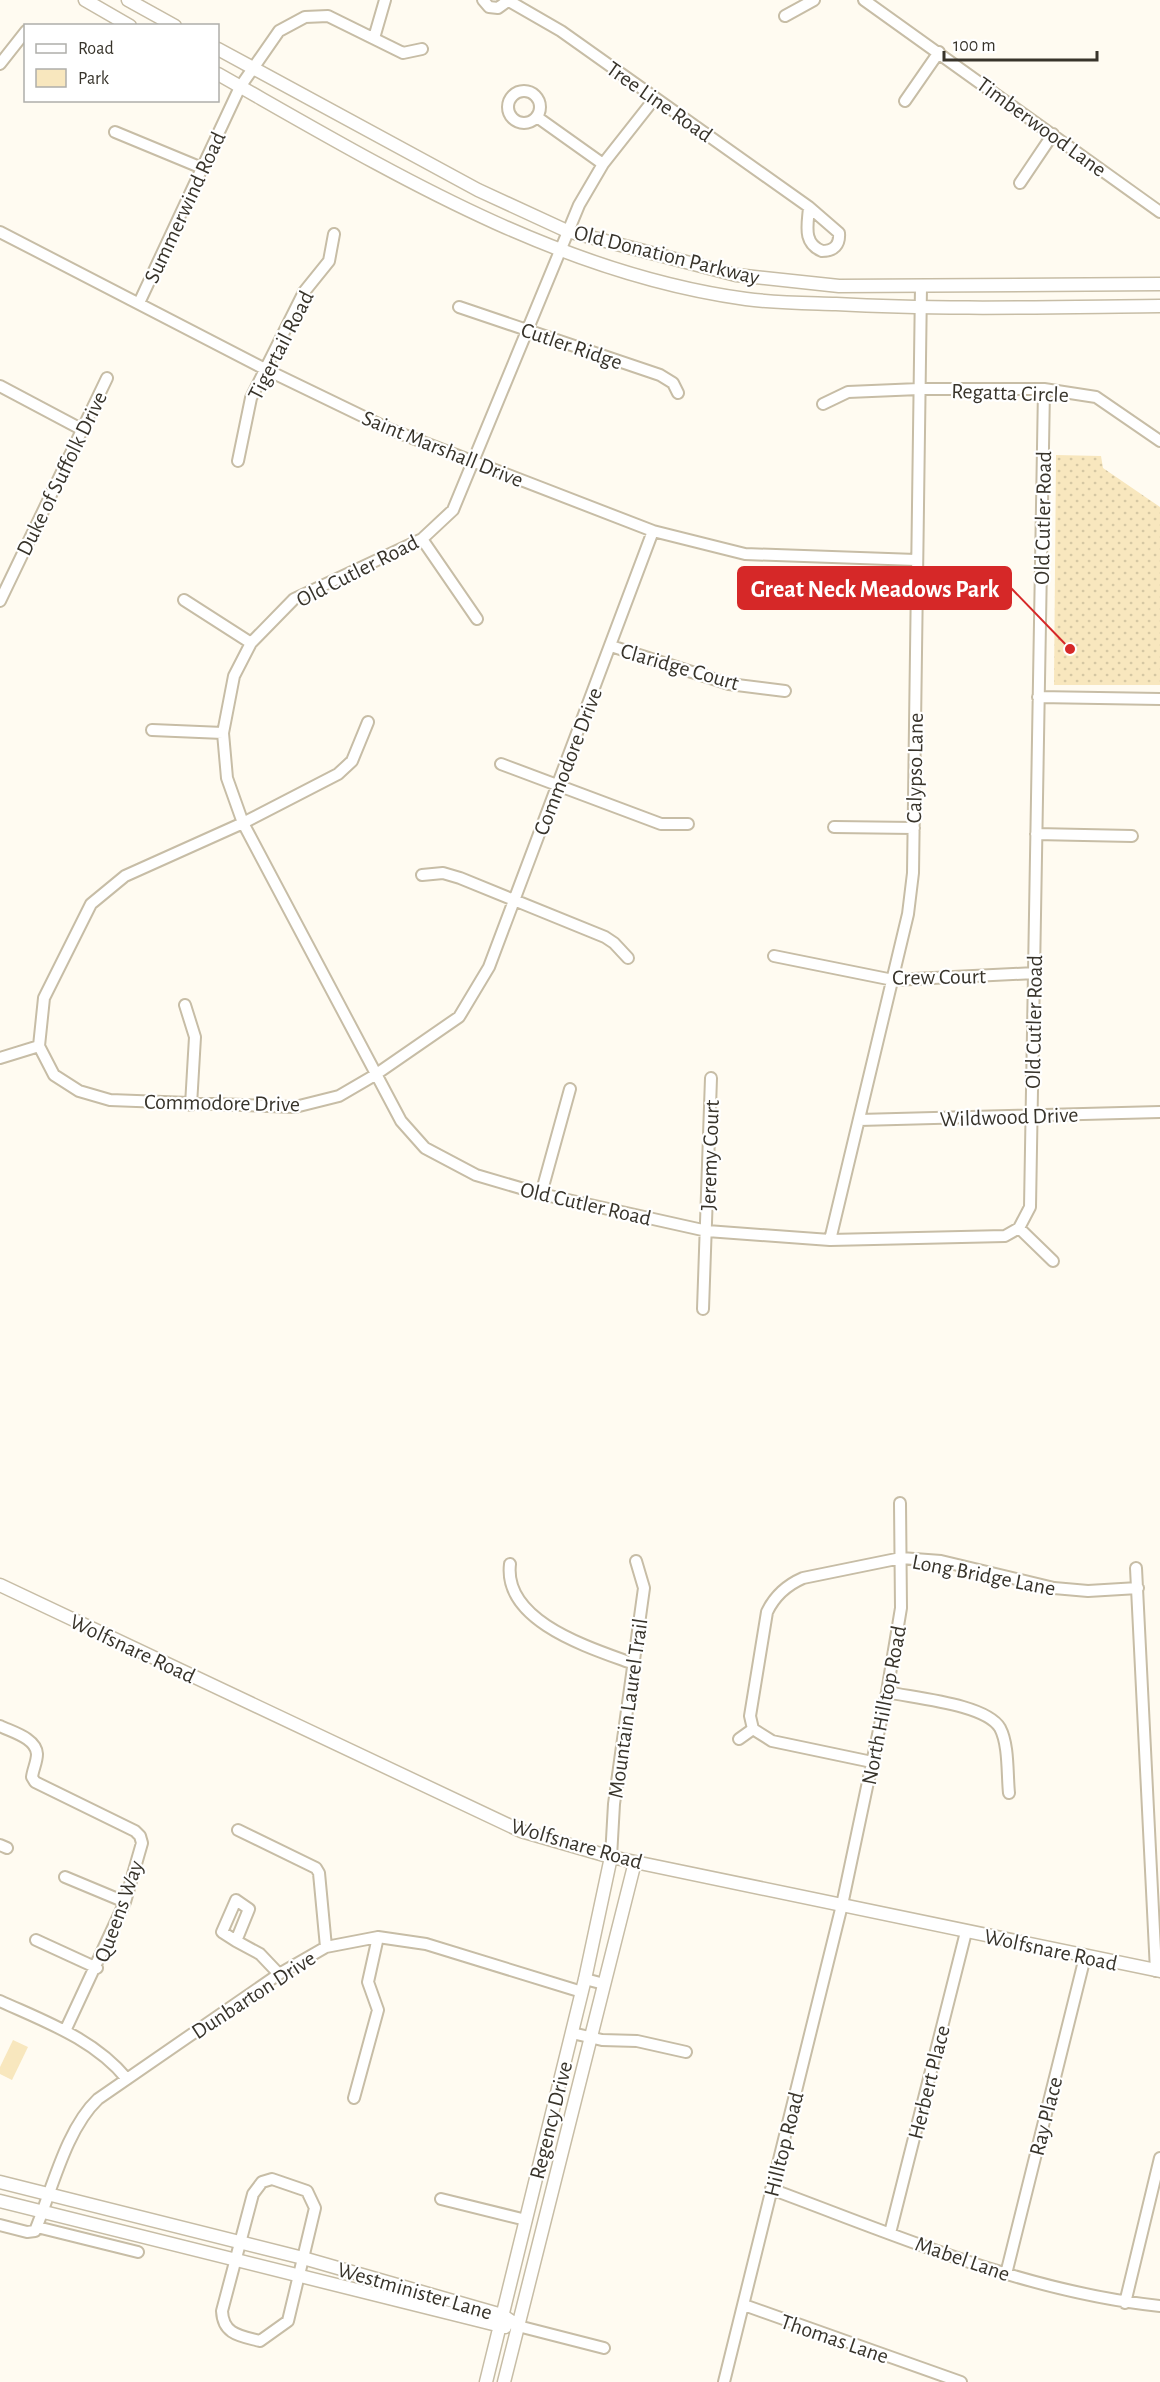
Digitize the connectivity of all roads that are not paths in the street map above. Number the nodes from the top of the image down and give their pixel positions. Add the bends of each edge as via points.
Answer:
1 (84, 0) edge
2 (128, 0) edge
3 (385, 0) edge
4 (483, 0) edge
5 (509, 0) edge
6 (814, 0) edge
7 (864, 0) edge
8 (785, 16) dead end
9 (126, 24) edge
10 (171, 24) edge
11 (24, 34) edge
12 (374, 38) junction
13 (423, 49) dead end
14 (219, 50) edge
15 (939, 52) junction
16 (0, 64) edge
17 (252, 68) junction
18 (219, 75) edge
19 (240, 87) junction
20 (655, 98) junction
21 (905, 101) dead end
22 (537, 117) dead end
23 (115, 132) dead end
24 (1053, 134) junction
25 (603, 164) junction
26 (202, 168) junction
27 (1020, 183) dead end
28 (809, 207) dead end
29 (1160, 212) edge
30 (567, 231) junction
31 (0, 232) edge
32 (334, 234) dead end
33 (560, 251) junction
34 (1160, 284) edge
35 (921, 286) junction
36 (140, 303) junction
37 (1160, 306) edge
38 (459, 307) dead end
39 (921, 309) junction
40 (528, 329) junction
41 (265, 369) junction
42 (107, 378) dead end
43 (0, 386) edge
44 (919, 389) junction
45 (1044, 389) junction
46 (678, 393) dead end
47 (823, 404) dead end
48 (81, 429) junction
49 (1160, 441) edge
50 (238, 461) dead end
51 (475, 462) junction
52 (653, 531) junction
53 (422, 539) junction
54 (916, 560) junction
55 (184, 600) dead end
56 (0, 601) edge
57 (477, 619) dead end
58 (251, 643) junction
59 (611, 646) junction
60 (785, 691) dead end
61 (1038, 697) junction
62 (1160, 699) edge
63 (368, 722) dead end
64 (152, 730) dead end
65 (223, 733) junction
66 (501, 764) dead end
67 (558, 786) junction
68 (243, 823) junction
69 (688, 824) dead end
70 (834, 827) dead end
71 (914, 828) junction
72 (1036, 834) junction
73 (1132, 836) dead end
74 (422, 875) dead end
75 (515, 900) junction
76 (774, 956) dead end
77 (628, 958) dead end
78 (1035, 973) junction
79 (893, 980) junction
80 (185, 1005) dead end
81 (39, 1046) junction
82 (0, 1058) edge
83 (375, 1075) junction
84 (711, 1078) dead end
85 (570, 1089) dead end
86 (191, 1105) junction
87 (1160, 1112) edge
88 (1031, 1115) junction
89 (858, 1120) junction
90 (541, 1194) junction
91 (1019, 1228) junction
92 (707, 1231) junction
93 (830, 1240) junction
94 (1053, 1261) dead end
95 (703, 1309) dead end
96 (900, 1503) dead end
97 (901, 1558) junction
98 (636, 1561) dead end
99 (510, 1564) dead end
100 (1136, 1568) dead end
101 (0, 1585) edge
102 (1138, 1588) junction
103 (634, 1664) junction
104 (887, 1692) junction
105 (0, 1726) edge
106 (753, 1729) junction
107 (739, 1739) dead end
108 (872, 1762) junction
109 (1009, 1793) dead end
110 (238, 1830) dead end
111 (611, 1857) junction
112 (635, 1862) junction
113 (65, 1877) dead end
114 (125, 1902) junction
115 (842, 1905) junction
116 (966, 1932) junction
117 (378, 1937) junction
118 (36, 1940) dead end
119 (236, 1941) dead end
120 (326, 1947) junction
121 (1085, 1957) junction
122 (97, 1968) junction
123 (1158, 1971) edge
124 (279, 1974) junction
125 (585, 1979) junction
126 (604, 1984) junction
127 (582, 1992) junction
128 (0, 2001) edge
129 (65, 2031) junction
130 (572, 2033) junction
131 (590, 2038) junction
132 (686, 2052) dead end
133 (127, 2079) junction
134 (354, 2098) dead end
135 (1160, 2158) edge
136 (541, 2162) junction
137 (557, 2166) junction
138 (0, 2182) edge
139 (771, 2189) junction
140 (48, 2194) junction
141 (441, 2199) dead end
142 (0, 2201) edge
143 (42, 2212) junction
144 (526, 2220) junction
145 (0, 2225) edge
146 (37, 2227) junction
147 (890, 2232) junction
148 (238, 2251) junction
149 (138, 2252) dead end
150 (301, 2266) junction
151 (1006, 2274) junction
152 (1125, 2303) junction
153 (744, 2305) junction
154 (1160, 2306) edge
155 (502, 2315) junction
156 (518, 2326) junction
157 (499, 2328) junction
158 (604, 2348) dead end
159 (486, 2382) edge
160 (504, 2382) edge
161 (724, 2382) edge
162 (961, 2382) edge

1 - 9 street
2 - 10 street
3 - 12 street
4 - 5 street, Tree Line Road via 493,8 502,7
5 - 20 street, Tree Line Road via 561,31
6 - 8 street
7 - 15 street, Timberwood Lane
11 - 16 street
12 - 13 street, Summerwind Road via 403,53
12 - 17 street, Summerwind Road via 328,16 305,16 279,31
14 - 17 street, Old Donation Parkway
15 - 21 street
15 - 24 street, Timberwood Lane
17 - 19 street, Summerwind Road
17 - 30 street, Old Donation Parkway via 478,190
18 - 19 street, Old Donation Parkway
19 - 26 street, Summerwind Road
19 - 33 street, Old Donation Parkway via 459,206
20 - 25 street, Old Cutler Road
20 - 28 street, Tree Line Road
22 - 25 street
23 - 26 street
24 - 27 street
24 - 29 street, Timberwood Lane
25 - 30 street, Old Cutler Road
26 - 36 street, Summerwind Road
30 - 33 street, Old Cutler Road
30 - 35 street, Old Donation Parkway via 735,275 839,286
31 - 36 street, Saint Marshall Drive
32 - 41 street, Tigertail Road via 329,261 304,292
33 - 39 street, Old Donation Parkway via 660,282 747,300
33 - 40 street, Old Cutler Road
34 - 35 street, Old Donation Parkway
35 - 39 street, Calypso Lane
36 - 41 street, Saint Marshall Drive
37 - 39 street, Old Donation Parkway
38 - 40 street, Cutler Ridge
39 - 44 street, Calypso Lane
40 - 46 street, Cutler Ridge via 668,378
40 - 51 street, Old Cutler Road
41 - 50 street, Tigertail Road via 251,398
41 - 51 street, Saint Marshall Drive via 389,429
42 - 48 street, Duke of Suffolk Drive
43 - 48 street
44 - 45 street, Regatta Circle
44 - 47 street, Regatta Circle via 848,392
44 - 54 street, Calypso Lane
45 - 49 street, Regatta Circle via 1096,397
45 - 61 street, Old Cutler Road
48 - 56 street, Duke of Suffolk Drive
51 - 52 street, Saint Marshall Drive
51 - 53 street, Old Cutler Road via 453,510
52 - 54 street, Saint Marshall Drive via 745,554
52 - 59 street, Commodore Drive
53 - 57 street
53 - 58 street, Old Cutler Road via 294,599
54 - 71 street, Calypso Lane
55 - 58 street
58 - 65 street, Old Cutler Road via 234,676
59 - 60 street, Claridge Court via 729,684
59 - 67 street, Commodore Drive
61 - 62 street
61 - 72 street, Old Cutler Road
63 - 68 street via 351,761 338,774
64 - 65 street
65 - 68 street, Old Cutler Road via 227,778
66 - 67 street
67 - 69 street via 661,824
67 - 75 street, Commodore Drive
68 - 81 street via 124,876 91,904 44,999
68 - 83 street, Old Cutler Road
70 - 71 street
71 - 79 street, Calypso Lane via 910,902
72 - 73 street
72 - 78 street, Old Cutler Road
74 - 75 street via 443,873
75 - 77 street via 604,937
75 - 83 street, Commodore Drive via 489,967 459,1017
76 - 79 street, Crew Court
78 - 79 street, Crew Court
78 - 88 street, Old Cutler Road
79 - 89 street, Calypso Lane
80 - 86 street via 195,1037
81 - 82 street
81 - 86 street, Commodore Drive via 54,1075 79,1090 110,1100
83 - 86 street, Commodore Drive via 339,1096 295,1107
83 - 90 street, Old Cutler Road via 401,1121 425,1148 476,1175
84 - 92 street, Jeremy Court
85 - 90 street
87 - 88 street, Wildwood Drive
88 - 89 street, Wildwood Drive
88 - 91 street, Old Cutler Road via 1030,1207
89 - 93 street, Calypso Lane
90 - 92 street, Old Cutler Road
91 - 93 street, Old Cutler Road via 1005,1236
91 - 94 street
92 - 93 street, Old Cutler Road
92 - 95 street, Jeremy Court
96 - 97 street, North Hilltop Road
97 - 102 street, Long Bridge Lane via 940,1561 1054,1588
97 - 104 street, North Hilltop Road via 902,1608
97 - 106 street, Long Bridge Lane via 803,1578 773,1600 767,1612 755,1676 750,1716
98 - 103 street, Mountain Laurel Trail via 644,1588
99 - 103 street via 514,1593 530,1614 572,1638
100 - 102 street
101 - 111 street, Wolfsnare Road via 521,1831
102 - 123 street
103 - 111 street, Mountain Laurel Trail via 614,1804
104 - 108 street, North Hilltop Road
104 - 109 street via 963,1708 993,1720 1003,1737
105 - 114 street, Queens Way via 31,1741 35,1747 35,1782 140,1836 142,1843
106 - 107 street
106 - 108 street via 772,1741
108 - 115 street, North Hilltop Road
110 - 120 street via 316,1868
111 - 112 street, Wolfsnare Road
111 - 125 street, Regency Drive
112 - 115 street, Wolfsnare Road
112 - 126 street, Regency Drive
113 - 114 street
114 - 122 street, Queens Way
115 - 116 street, Wolfsnare Road
115 - 139 street, Hilltop Road
116 - 121 street, Wolfsnare Road
116 - 147 street, Herbert Place
117 - 120 street, Dunbarton Drive
117 - 127 street, Dunbarton Drive via 426,1944
117 - 134 street via 368,1982 378,2010
118 - 122 street
119 - 124 street via 260,1954
120 - 124 street, Dunbarton Drive
121 - 123 street, Wolfsnare Road
121 - 151 street, Ray Place
122 - 129 street, Queens Way
124 - 133 street, Dunbarton Drive
125 - 126 street
125 - 127 street, Regency Drive
126 - 131 street, Regency Drive
127 - 130 street, Regency Drive
128 - 129 street
129 - 133 street via 104,2054
130 - 131 street
130 - 136 street, Regency Drive
131 - 132 street via 637,2041
131 - 137 street, Regency Drive
133 - 140 street, Dunbarton Drive via 84,2111
135 - 152 street
136 - 137 street
136 - 144 street, Regency Drive
137 - 156 street, Regency Drive
138 - 140 street, Westminister Lane
139 - 147 street, Mabel Lane
139 - 153 street, Hilltop Road
140 - 143 street, Dunbarton Drive
140 - 148 street, Westminister Lane
141 - 144 street
142 - 143 street, Westminister Lane
143 - 146 street, Dunbarton Drive
143 - 148 street, Westminister Lane
144 - 155 street, Regency Drive
145 - 146 street via 32,2233
146 - 149 street
147 - 151 street, Mabel Lane
148 - 150 street, Westminister Lane
148 - 150 street, Westminister Lane
148 - 150 street via 255,2189 267,2180 277,2181 307,2191 314,2203
148 - 150 street via 222,2311 223,2321 233,2333 260,2341 288,2321
150 - 155 street, Westminister Lane
150 - 157 street, Westminister Lane
151 - 152 street, Mabel Lane
152 - 154 street, Mabel Lane
153 - 161 street, Hilltop Road
153 - 162 street, Thomas Lane
155 - 156 street, Westminister Lane
155 - 157 street, Regency Drive
156 - 157 street, Westminister Lane
156 - 158 street
156 - 160 street, Regency Drive
157 - 159 street, Regency Drive

